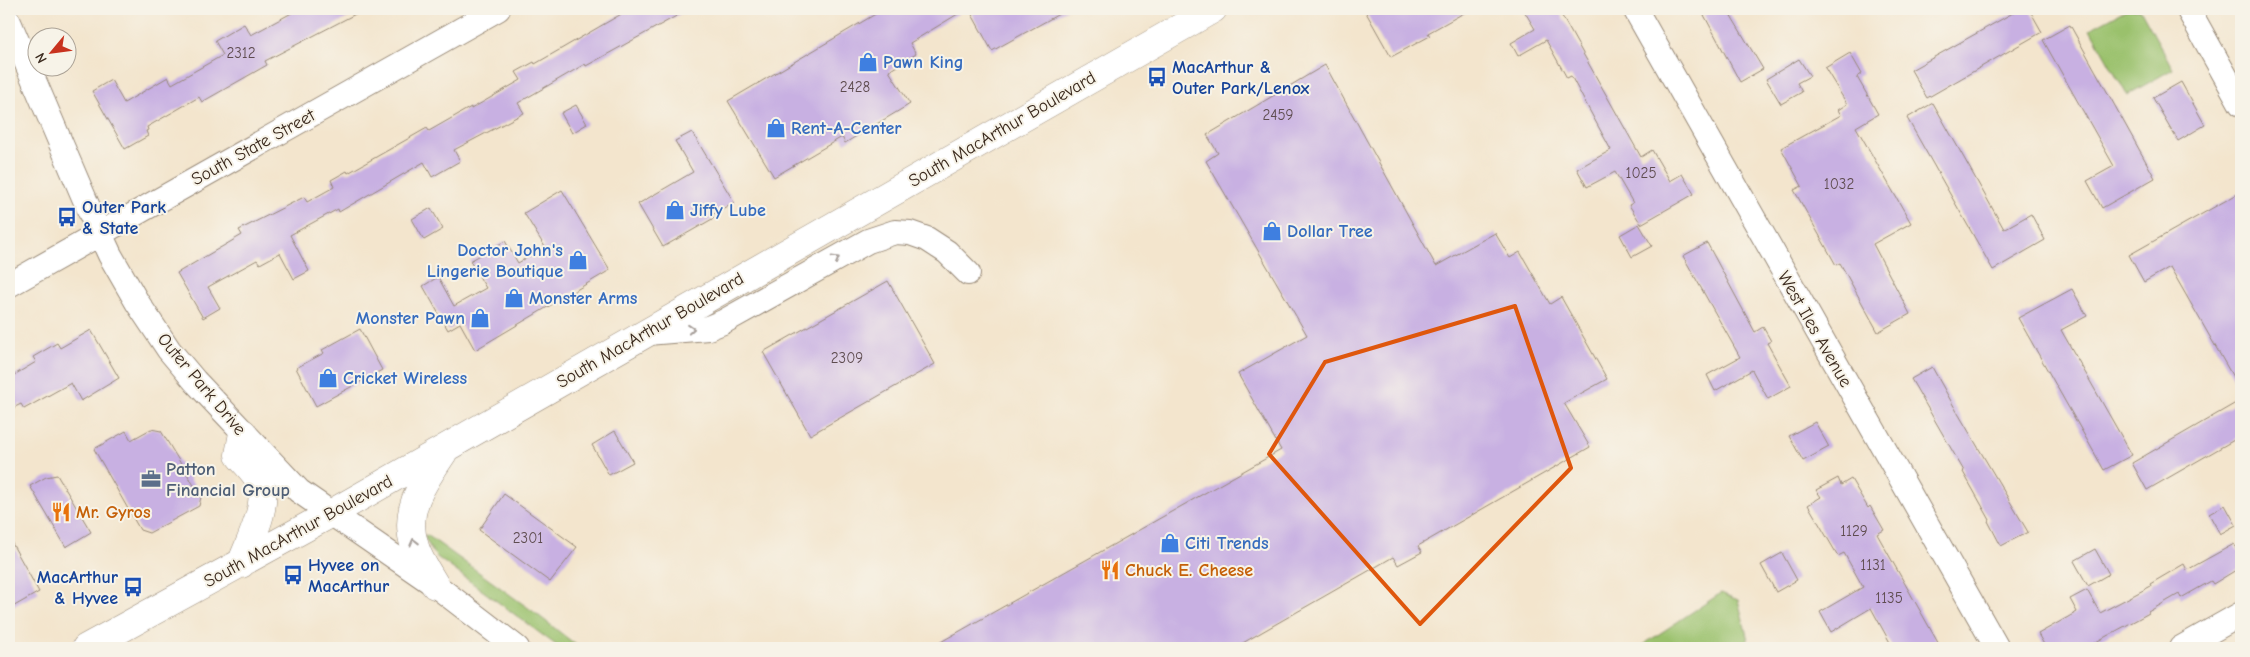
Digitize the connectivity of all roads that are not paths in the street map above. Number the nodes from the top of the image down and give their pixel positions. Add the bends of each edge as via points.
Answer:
1 (498, 9) edge
2 (1213, 9) edge
3 (1635, 9) edge
4 (2188, 9) edge
5 (9, 22) edge
6 (2241, 104) edge
7 (100, 233) junction
8 (968, 273) dead end
9 (9, 285) edge
10 (643, 334) junction
11 (242, 433) junction
12 (447, 447) junction
13 (332, 513) junction
14 (240, 564) junction
15 (435, 585) junction
16 (2241, 614) edge
17 (86, 648) edge
18 (518, 648) edge
19 (1997, 648) edge
20 (2181, 648) edge

1 - 7 street, South State Street
2 - 10 main road, South MacArthur Boulevard
3 - 19 street, West Iles Avenue
4 - 6 street
5 - 7 street, Outer Park Drive
7 - 9 street, South State Street
7 - 11 street, Outer Park Drive via 137,302 169,350
10 -> 8 street via 708,328 723,322 868,241 895,232 927,239 947,252
10 - 12 main road, South MacArthur Boulevard
11 - 13 street, Outer Park Drive via 299,491
11 - 14 main road via 239,455 260,482 262,499 256,528
12 - 13 main road, South MacArthur Boulevard
15 -> 12 main road via 415,548 410,520 418,491
13 - 14 main road, South MacArthur Boulevard
13 - 15 street, Outer Park Drive
14 - 17 main road, South MacArthur Boulevard
15 - 18 street, Outer Park Drive
16 - 20 street

